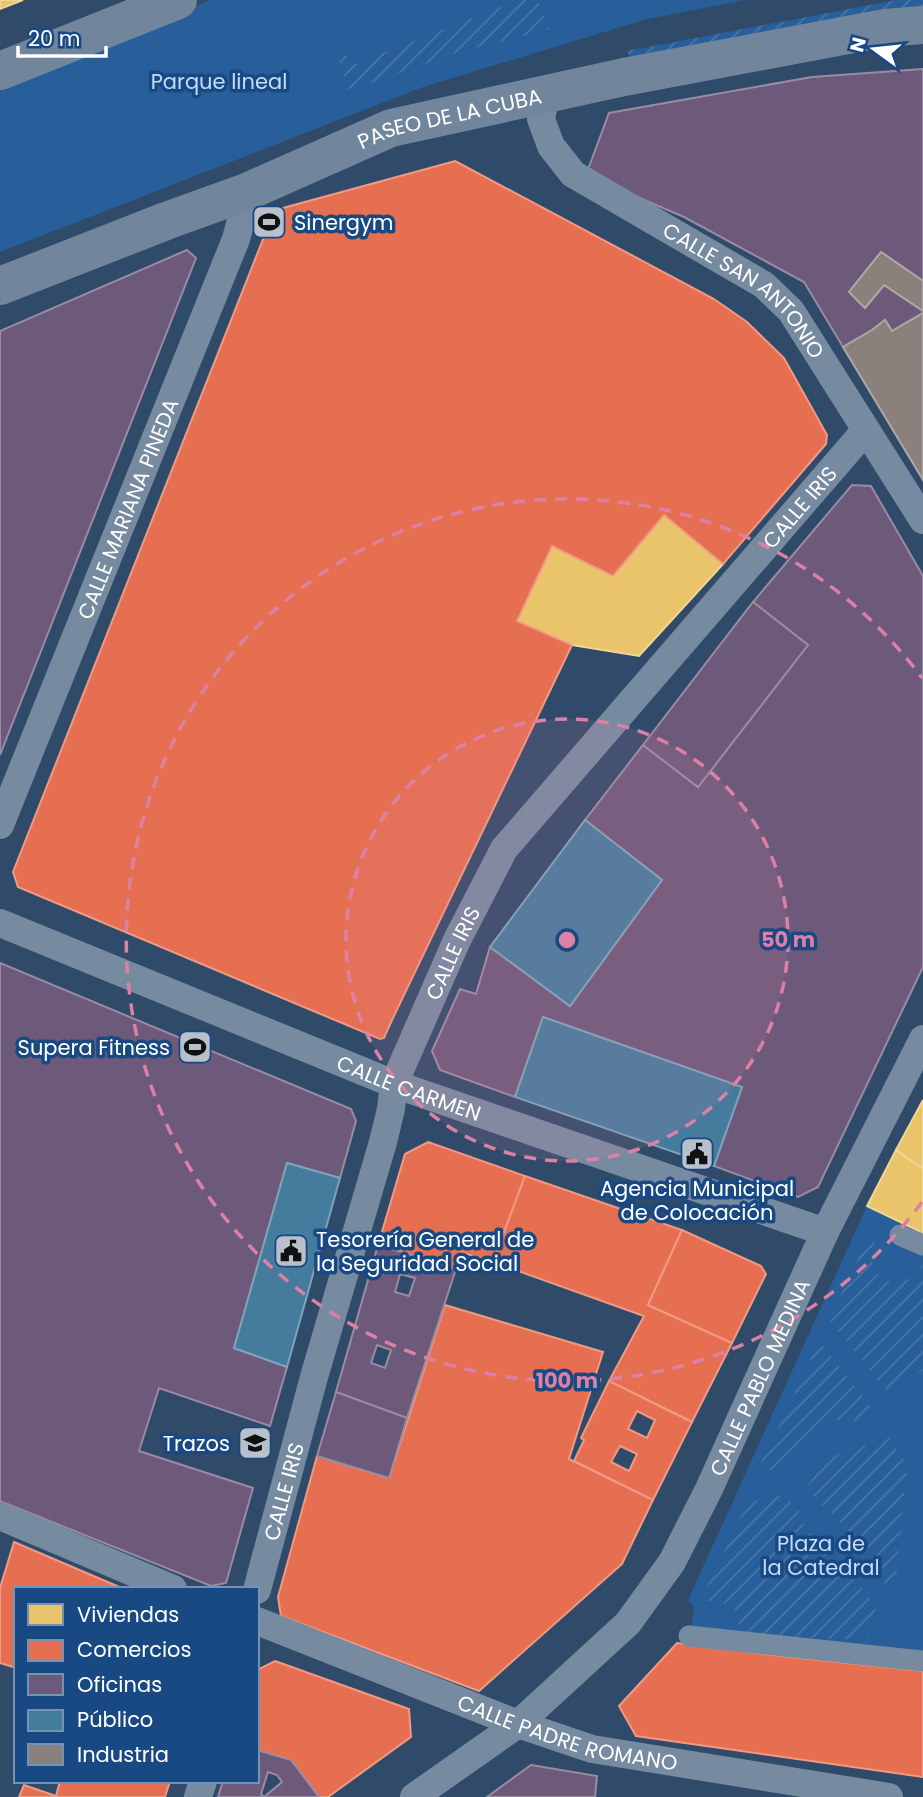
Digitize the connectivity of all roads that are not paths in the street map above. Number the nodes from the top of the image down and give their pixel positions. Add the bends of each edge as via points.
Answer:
1 (178, 0) edge
2 (923, 25) edge
3 (0, 71) edge
4 (546, 95) junction
5 (249, 191) junction
6 (0, 286) edge
7 (865, 431) junction
8 (923, 520) edge
9 (0, 825) edge
10 (0, 923) edge
11 (923, 1039) edge
12 (394, 1084) junction
13 (825, 1232) junction
14 (901, 1235) dead end
15 (923, 1245) edge
16 (0, 1516) edge
17 (168, 1587) edge
18 (258, 1587) edge
19 (259, 1622) edge
20 (690, 1636) dead end
21 (923, 1661) edge
22 (518, 1724) junction
23 (414, 1797) edge
24 (889, 1797) edge

1 - 3 main road
2 - 4 main road, PASEO DE LA CUBA
4 - 5 main road, PASEO DE LA CUBA via 391,128
4 - 7 street, CALLE SAN ANTONIO via 541,119 551,146 573,174 764,285 790,312
5 - 6 main road, PASEO DE LA CUBA
5 - 9 street, CALLE MARIANA PINEDA via 236,239
7 - 8 street, CALLE SAN ANTONIO
7 - 12 street, CALLE IRIS via 504,849 457,940
10 - 12 street, CALLE CARMEN
11 - 13 street, CALLE PABLO MEDINA
12 - 13 street, CALLE CARMEN
12 - 18 street, CALLE IRIS via 383,1142
13 - 22 street, CALLE PABLO MEDINA via 672,1562 628,1623
14 - 15 street
16 - 17 street
19 - 22 street, CALLE PADRE ROMANO
20 - 21 street
22 - 23 street, CALLE PABLO MEDINA
22 - 24 street, CALLE PADRE ROMANO via 592,1749

